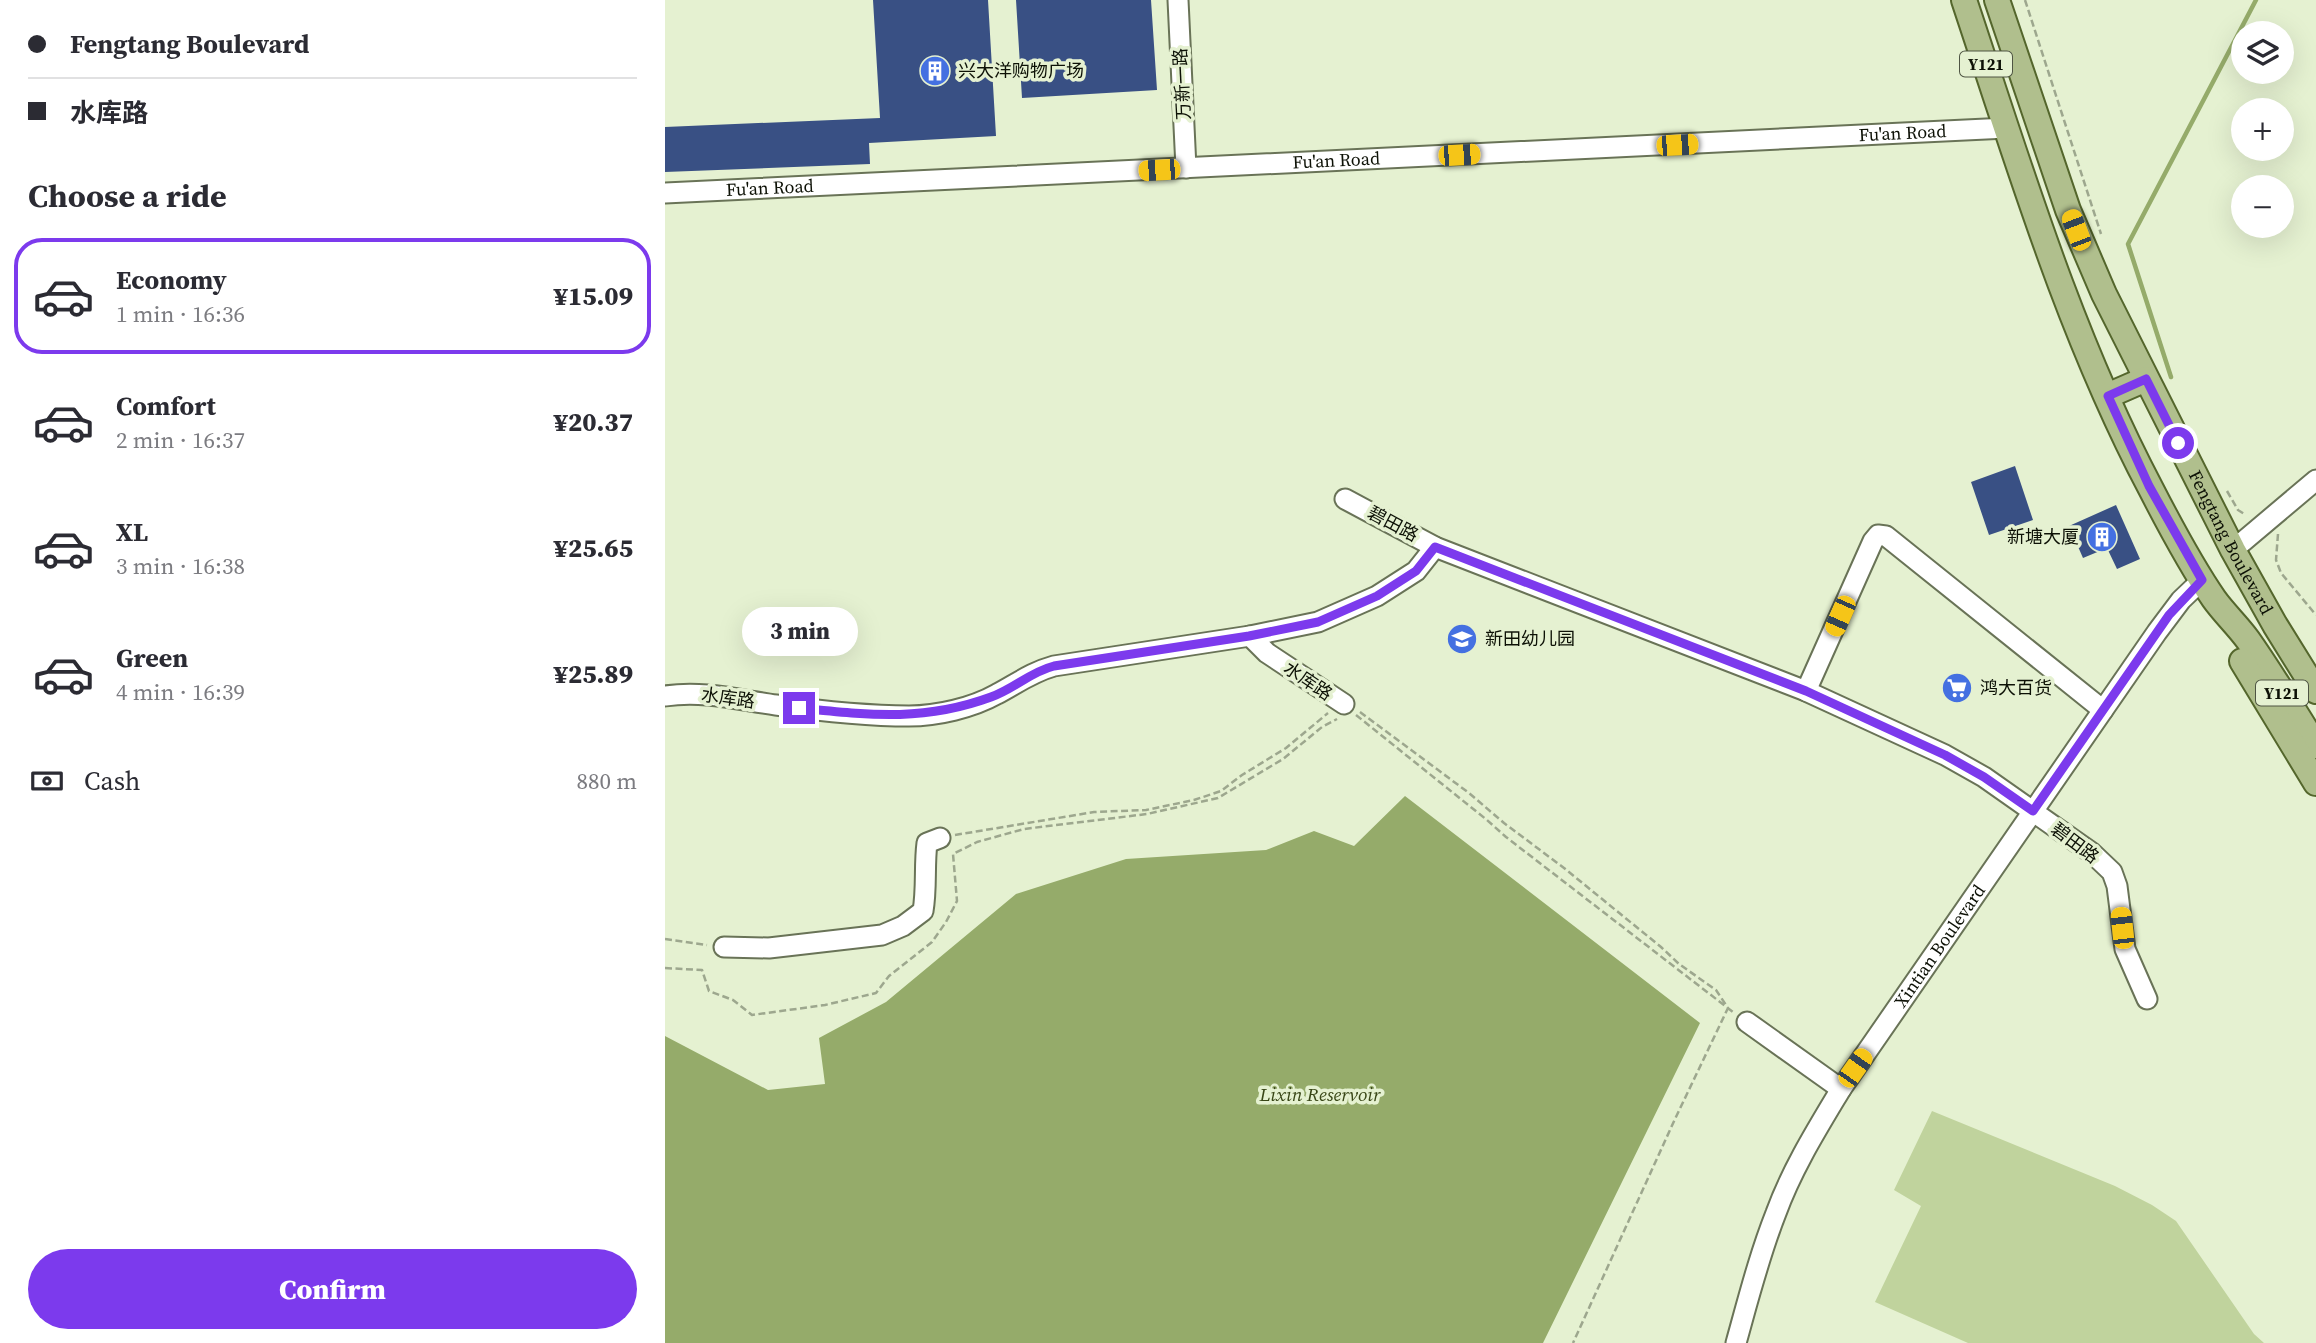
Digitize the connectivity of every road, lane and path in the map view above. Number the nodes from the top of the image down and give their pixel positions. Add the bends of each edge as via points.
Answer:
1 (1178, 0) edge
2 (1964, 0) edge
3 (1997, 0) edge
4 (2025, 0) edge
5 (2007, 128) junction
6 (1186, 168) junction
7 (665, 193) edge
8 (2103, 241) dead end
9 (2146, 379) junction
10 (2108, 396) junction
11 (2316, 480) edge
12 (2225, 488) dead end
13 (1345, 499) dead end
14 (2251, 518) dead end
15 (2272, 528) dead end
16 (1435, 547) junction
17 (2233, 550) junction
18 (2208, 590) junction
19 (2316, 615) edge
20 (2275, 625) junction
21 (1249, 636) junction
22 (2316, 668) edge
23 (1806, 691) junction
24 (2316, 691) edge
25 (665, 696) edge
26 (1347, 707) junction
27 (2103, 710) junction
28 (2316, 746) edge
29 (2316, 783) edge
30 (2033, 811) junction
31 (940, 838) joint
32 (665, 939) edge
33 (724, 947) joint
34 (665, 968) edge
35 (2147, 999) dead end
36 (1728, 1008) junction
37 (1747, 1022) joint
38 (1841, 1089) junction
39 (1573, 1343) edge
40 (1736, 1343) edge

1 - 6 street, 万新一路
2 - 5 main road, Fengtang Boulevard / Y121
3 - 9 main road, Fengtang Boulevard / Y121 via 2080,241
4 - 8 path
5 - 6 street, Fu'an Road
5 - 10 main road, Fengtang Boulevard / Y121 via 2047,245
6 - 7 street, Fu'an Road
9 - 10 main road
9 - 17 main road, Fengtang Boulevard / Y121
10 - 18 main road, Fengtang Boulevard / Y121 via 2149,486
11 - 17 street
12 - 14 path via 2238,510
13 - 16 street, 碧田路
15 - 19 path via 2279,534 2276,560 2281,573
16 - 21 street via 1416,571 1377,596 1318,622
16 - 23 street, 碧田路
17 - 20 main road, Fengtang Boulevard / Y121
18 - 27 street, Xintian Boulevard via 2169,615
18 - 28 main road, Fengtang Boulevard / Y121 via 2247,639
18 - 29 main road via 2235,649
20 - 22 main road
20 - 24 main road, Fengtang Boulevard / Y121
21 - 25 street, 水库路 via 1054,666 995,696 911,716 799,708 717,695
21 - 26 street, 水库路
23 - 27 street via 1873,541 1886,536
23 - 30 street, 碧田路 via 1945,755
26 - 31 path via 1328,713 1286,748 1221,791 1194,800
26 - 34 path via 1283,759 1218,798 1147,814 1024,829 953,854 957,901 946,922 932,942 889,976 876,993 752,1014 709,991 702,970
26 - 36 path
26 - 36 path via 1354,707 1469,793 1716,990
27 - 30 street, Xintian Boulevard
30 - 35 street, 碧田路 via 2112,872 2125,949
30 - 38 street, Xintian Boulevard
31 - 33 street via 927,843 923,911 903,926 882,935 769,948
32 - 33 path
36 - 37 path
36 - 39 path
37 - 38 street
38 - 40 street, Xintian Boulevard via 1776,1211

